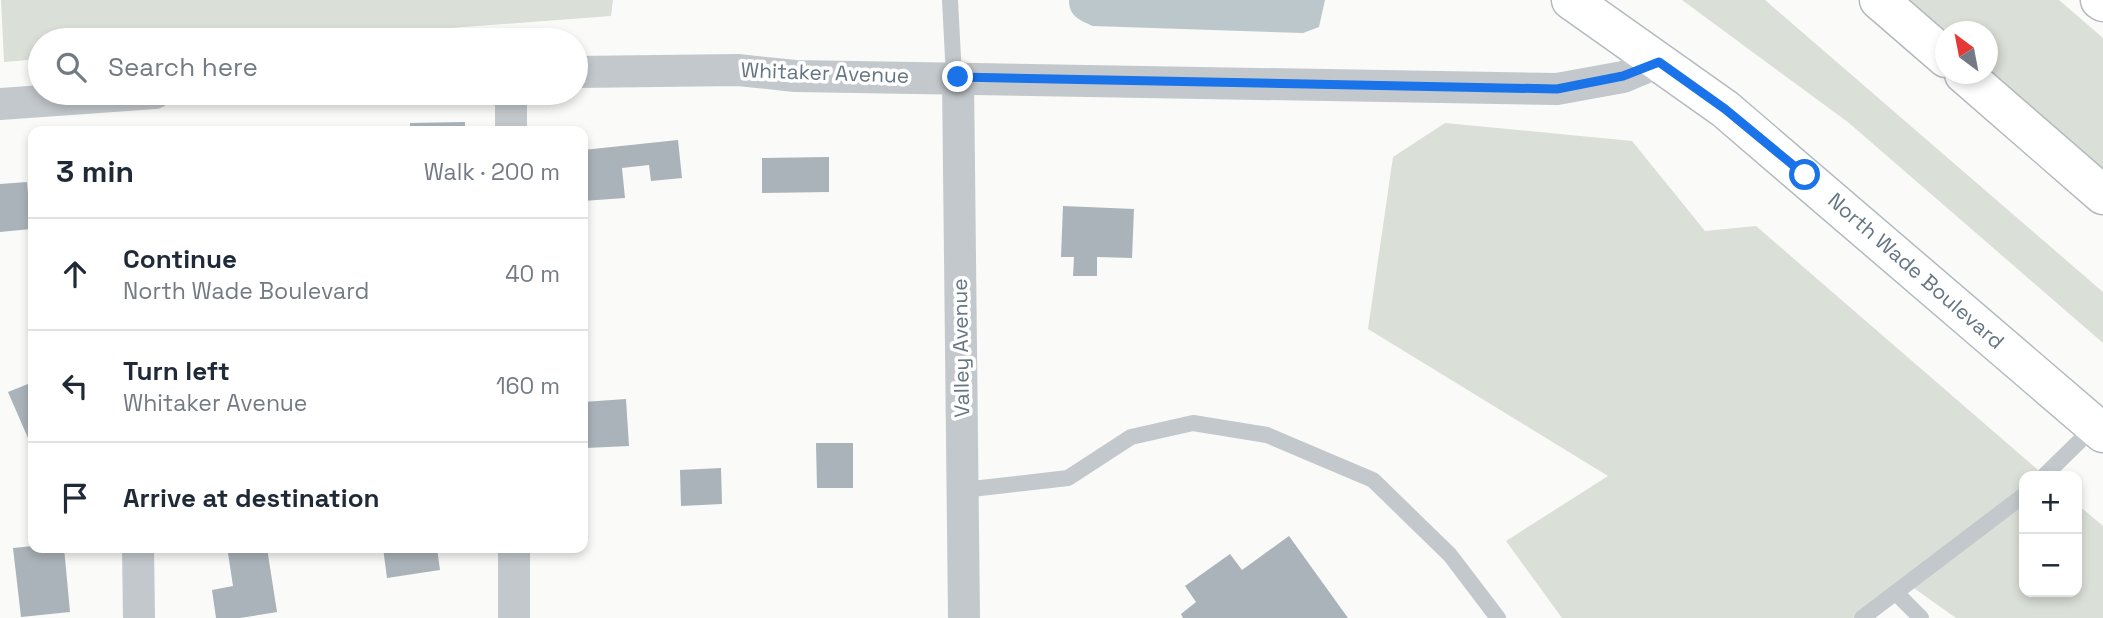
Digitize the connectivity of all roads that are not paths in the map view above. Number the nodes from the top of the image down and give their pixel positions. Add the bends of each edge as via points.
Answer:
1 (950, 0) edge
2 (1571, 0) edge
3 (1879, 0) edge
4 (1935, 49) edge
5 (1659, 62) junction
6 (588, 72) edge
7 (956, 77) junction
8 (1975, 84) edge
9 (28, 102) edge
10 (0, 104) edge
11 (511, 105) edge
12 (511, 126) edge
13 (2103, 195) edge
14 (2099, 429) edge
15 (2050, 471) edge
16 (963, 490) junction
17 (2019, 499) edge
18 (138, 553) edge
19 (514, 553) edge
20 (1896, 593) junction
21 (139, 618) edge
22 (514, 618) edge
23 (964, 618) edge
24 (1498, 618) edge
25 (1863, 618) edge
26 (1921, 618) edge

1 - 7 lane
2 - 5 main road, North Wade Boulevard
3 - 4 main road
5 - 7 street, Whitaker Avenue via 1623,76 1557,89
5 - 14 main road, North Wade Boulevard via 1805,175
6 - 7 street, Whitaker Avenue via 738,70 795,76
7 - 16 street, Valley Avenue
8 - 13 main road
9 - 10 street
11 - 12 street
14 - 15 lane
16 - 23 street, Valley Avenue
16 - 24 lane via 1068,478 1131,437 1193,424 1267,435 1373,480 1450,555
17 - 20 lane
18 - 21 street
19 - 22 street
20 - 25 lane
20 - 26 lane

